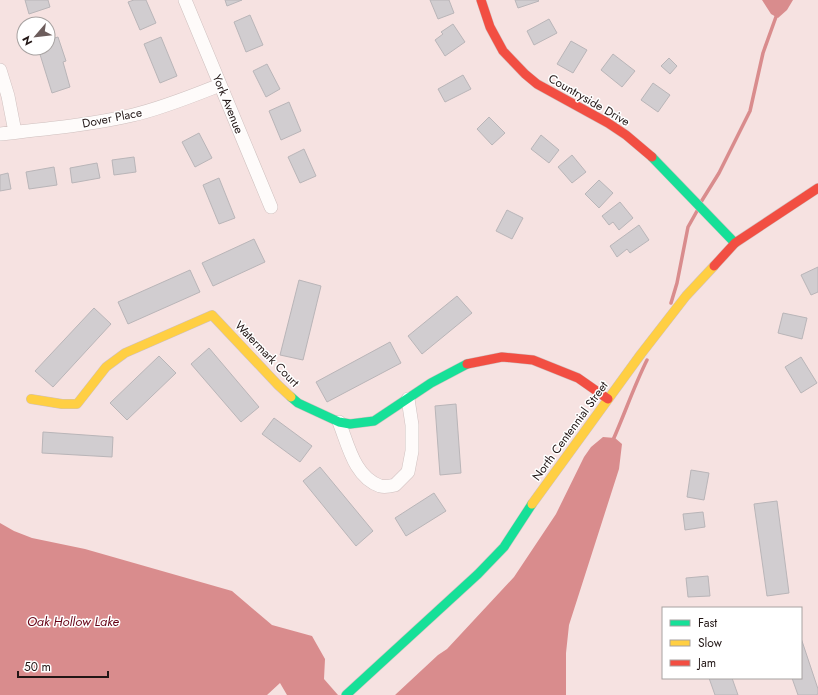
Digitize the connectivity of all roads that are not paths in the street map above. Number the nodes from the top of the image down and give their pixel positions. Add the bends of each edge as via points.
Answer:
1 (185, 0) edge
2 (481, 0) edge
3 (0, 70) edge
4 (220, 85) junction
5 (15, 132) junction
6 (0, 134) edge
7 (818, 188) edge
8 (271, 207) dead end
9 (735, 243) junction
10 (31, 399) dead end
11 (608, 399) junction
12 (408, 400) junction
13 (339, 422) junction
14 (346, 695) edge

1 - 4 street, York Avenue
2 - 9 street, Countryside Drive via 490,27 503,51 525,74 537,84 626,135 648,153
3 - 5 street
4 - 5 street, Dover Place via 135,115 93,123
4 - 8 street, York Avenue
5 - 6 street, Dover Place
7 - 9 street, North Centennial Street
9 - 11 street, North Centennial Street via 686,296
10 - 13 street, Watermark Court via 77,404 106,367 125,353 212,315 298,403
11 - 12 street, Watermark Court via 578,378 559,370 533,360 502,357 466,364 431,383
11 - 14 street, North Centennial Street via 504,546 478,574
12 - 13 street, Watermark Court via 374,421 350,424
12 - 13 street via 412,425 412,451 408,472 395,485 380,486 363,476

